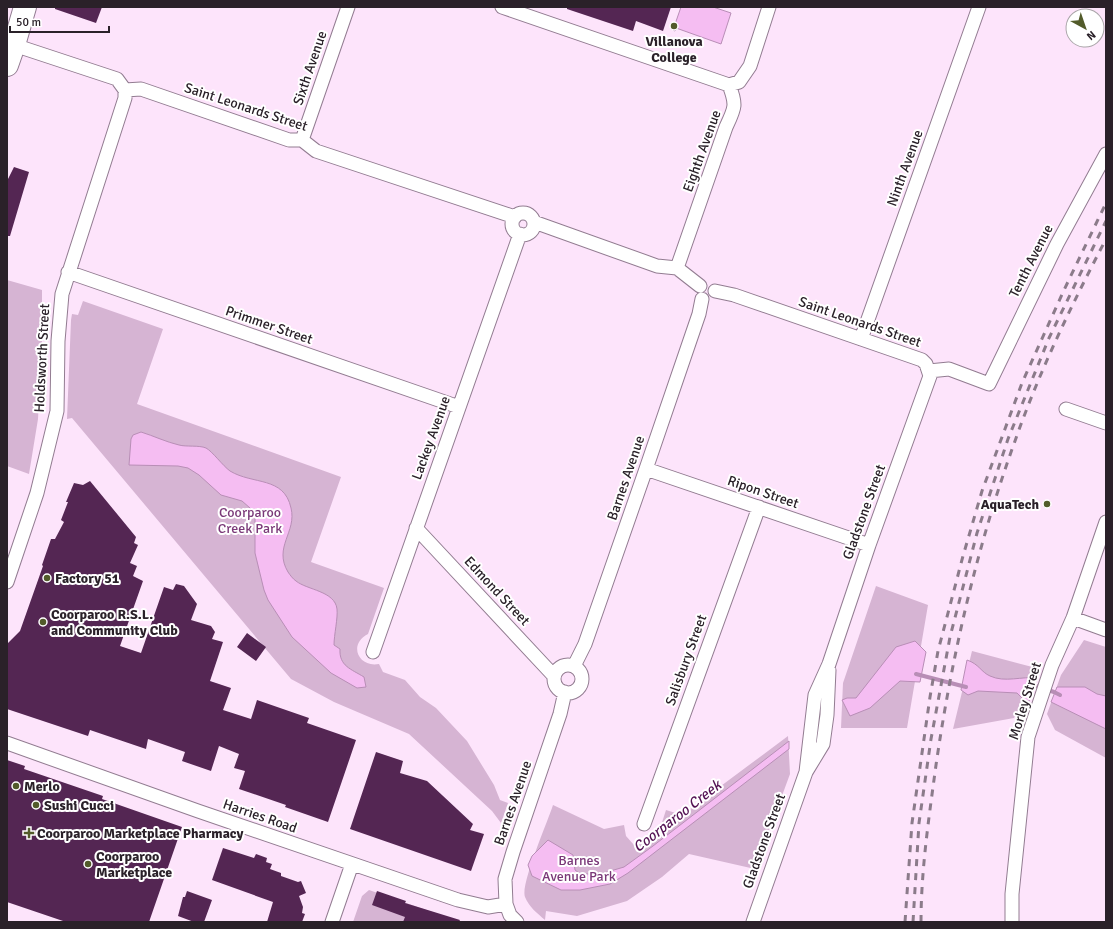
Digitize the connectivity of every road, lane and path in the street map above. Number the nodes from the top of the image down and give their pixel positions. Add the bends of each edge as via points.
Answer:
1 (25, 7) edge
2 (348, 7) edge
3 (502, 7) edge
4 (769, 7) edge
5 (979, 7) edge
6 (9, 52) edge
7 (729, 85) junction
8 (125, 90) junction
9 (302, 140) junction
10 (1106, 154) edge
11 (514, 217) junction
12 (534, 222) junction
13 (520, 234) junction
14 (677, 268) junction
15 (68, 272) junction
16 (701, 293) junction
17 (861, 339) junction
18 (929, 371) junction
19 (459, 407) junction
20 (1066, 409) dead end
21 (1106, 423) edge
22 (646, 468) junction
23 (759, 508) junction
24 (1106, 522) edge
25 (416, 528) junction
26 (869, 545) junction
27 (7, 582) edge
28 (1073, 618) junction
29 (1106, 630) edge
30 (373, 652) dead end
31 (574, 666) junction
32 (554, 676) junction
33 (565, 692) junction
34 (7, 743) edge
35 (644, 824) dead end
36 (352, 864) junction
37 (506, 904) junction
38 (332, 922) edge
39 (517, 922) edge
40 (753, 922) edge
41 (1012, 922) edge

1 - 6 highway
2 - 9 street, Sixth Avenue
3 - 7 street
4 - 7 street via 750,66 739,82
5 - 17 street, Ninth Avenue
6 - 8 street via 117,79
7 - 14 street, Eighth Avenue via 735,108
8 - 9 street, Saint Leonards Street via 141,90 288,140
8 - 15 street, Holdsworth Street via 125,98
9 - 11 street, Saint Leonards Street via 316,150
10 - 18 street, Tenth Avenue via 1056,244 989,384 949,370
11 - 12 street via 526,213
11 - 13 street via 513,229
12 - 13 street via 532,230 524,235
12 - 14 street via 657,266
13 - 19 street, Lackey Avenue
14 - 16 street
15 - 19 street, Primmer Street
15 - 27 street, Holdsworth Street via 60,310 57,411 37,493
16 - 17 street, Saint Leonards Street via 704,283 709,283 714,286 715,291 734,295
16 - 22 street, Barnes Avenue via 699,314
17 - 18 street, Saint Leonards Street via 922,360
18 - 26 street, Gladstone Street via 929,381
19 - 25 street, Lackey Avenue
20 - 21 street
22 - 23 street, Ripon Street
22 - 31 street, Barnes Avenue via 585,644
23 - 26 street, Ripon Street
23 - 35 street, Salisbury Street
24 - 28 street, Morley Street
25 - 30 street, Lackey Avenue
25 - 32 street, Edmond Street
26 - 40 street, Gladstone Street via 829,664 815,695 806,772
28 - 29 street
28 - 41 street, Morley Street via 1048,676 1028,738 1012,894
31 - 32 street via 562,666
31 - 33 street via 581,672 582,681 574,692
32 - 33 street via 557,688
33 - 37 street, Barnes Avenue via 560,714 513,852 506,879
34 - 36 street, Harries Road
36 - 37 street, Harries Road via 478,906
36 - 38 street
37 - 39 street via 510,915

